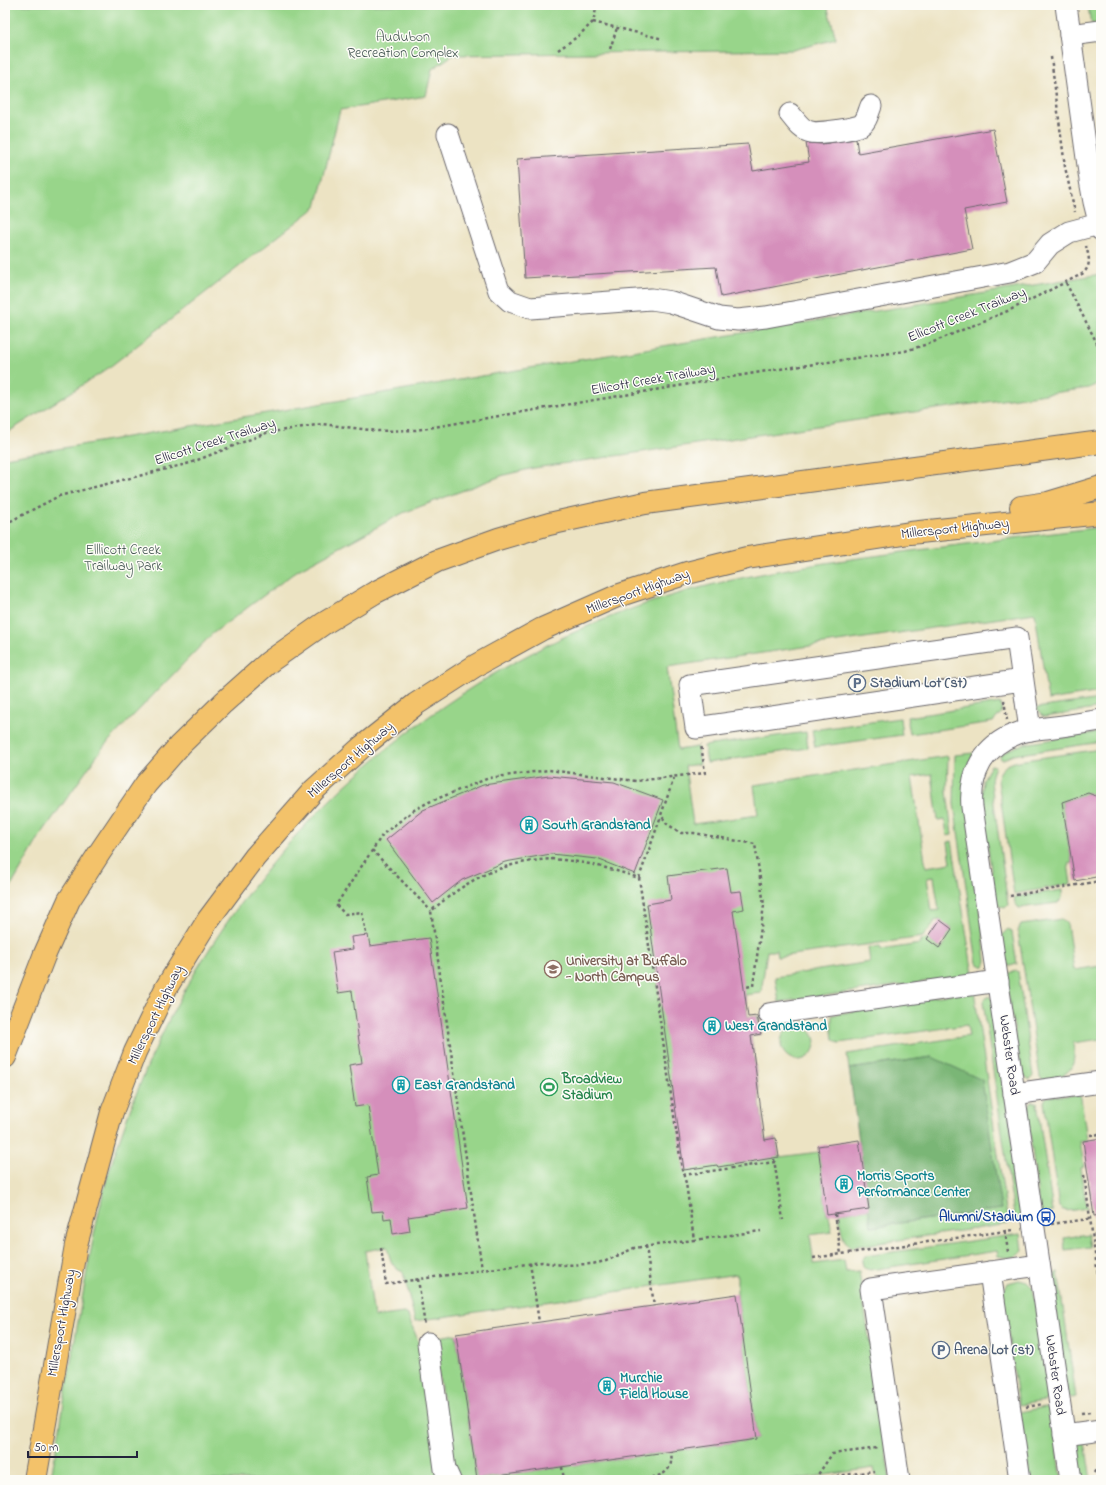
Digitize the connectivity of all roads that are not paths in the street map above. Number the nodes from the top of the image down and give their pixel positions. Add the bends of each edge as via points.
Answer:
1 (1066, 5) edge
2 (1101, 31) edge
3 (1070, 35) junction
4 (871, 106) dead end
5 (790, 114) dead end
6 (448, 134) dead end
7 (1093, 227) edge
8 (1101, 442) edge
9 (1101, 487) edge
10 (1101, 513) edge
11 (910, 533) junction
12 (1023, 680) junction
13 (1101, 720) edge
14 (1030, 730) junction
15 (998, 981) junction
16 (769, 1014) dead end
17 (5, 1057) edge
18 (1101, 1082) edge
19 (1014, 1094) junction
20 (1039, 1265) junction
21 (990, 1272) junction
22 (428, 1343) road end
23 (1101, 1430) edge
24 (1064, 1435) junction
25 (35, 1480) edge
26 (450, 1480) edge
27 (899, 1480) edge
28 (1020, 1480) edge
29 (1071, 1480) edge

1 - 3 street
2 - 3 street
3 - 7 street via 1090,180
4 - 5 street via 866,120 852,129 810,132 801,127
6 - 7 street via 499,291 510,301 530,308 651,299 671,302 719,318 738,320 766,317 1010,272 1035,262 1050,244 1069,232
8 - 17 main road via 645,502 549,524 498,539 437,561 374,593 323,624 269,662 180,745 146,784 69,900 44,956
9 - 11 main road via 1048,503 976,513
10 - 11 main road, Millersport Highway
11 - 25 main road, Millersport Highway via 747,558 618,596 542,629 474,666 416,704 363,746 314,790 255,857 208,920 166,988 135,1052 112,1112 76,1245
12 - 12 street via 1017,638 690,685 698,728
12 - 14 street
13 - 14 street, Webster Road
14 - 15 street, Webster Road via 1006,738 988,753 976,771 971,790
15 - 16 street
15 - 19 street, Webster Road
18 - 19 street
19 - 20 street, Webster Road
20 - 21 street
20 - 24 street, Webster Road
21 - 27 street via 871,1289
21 - 28 street
22 - 26 street via 445,1469
23 - 24 street
24 - 29 street, Webster Road

